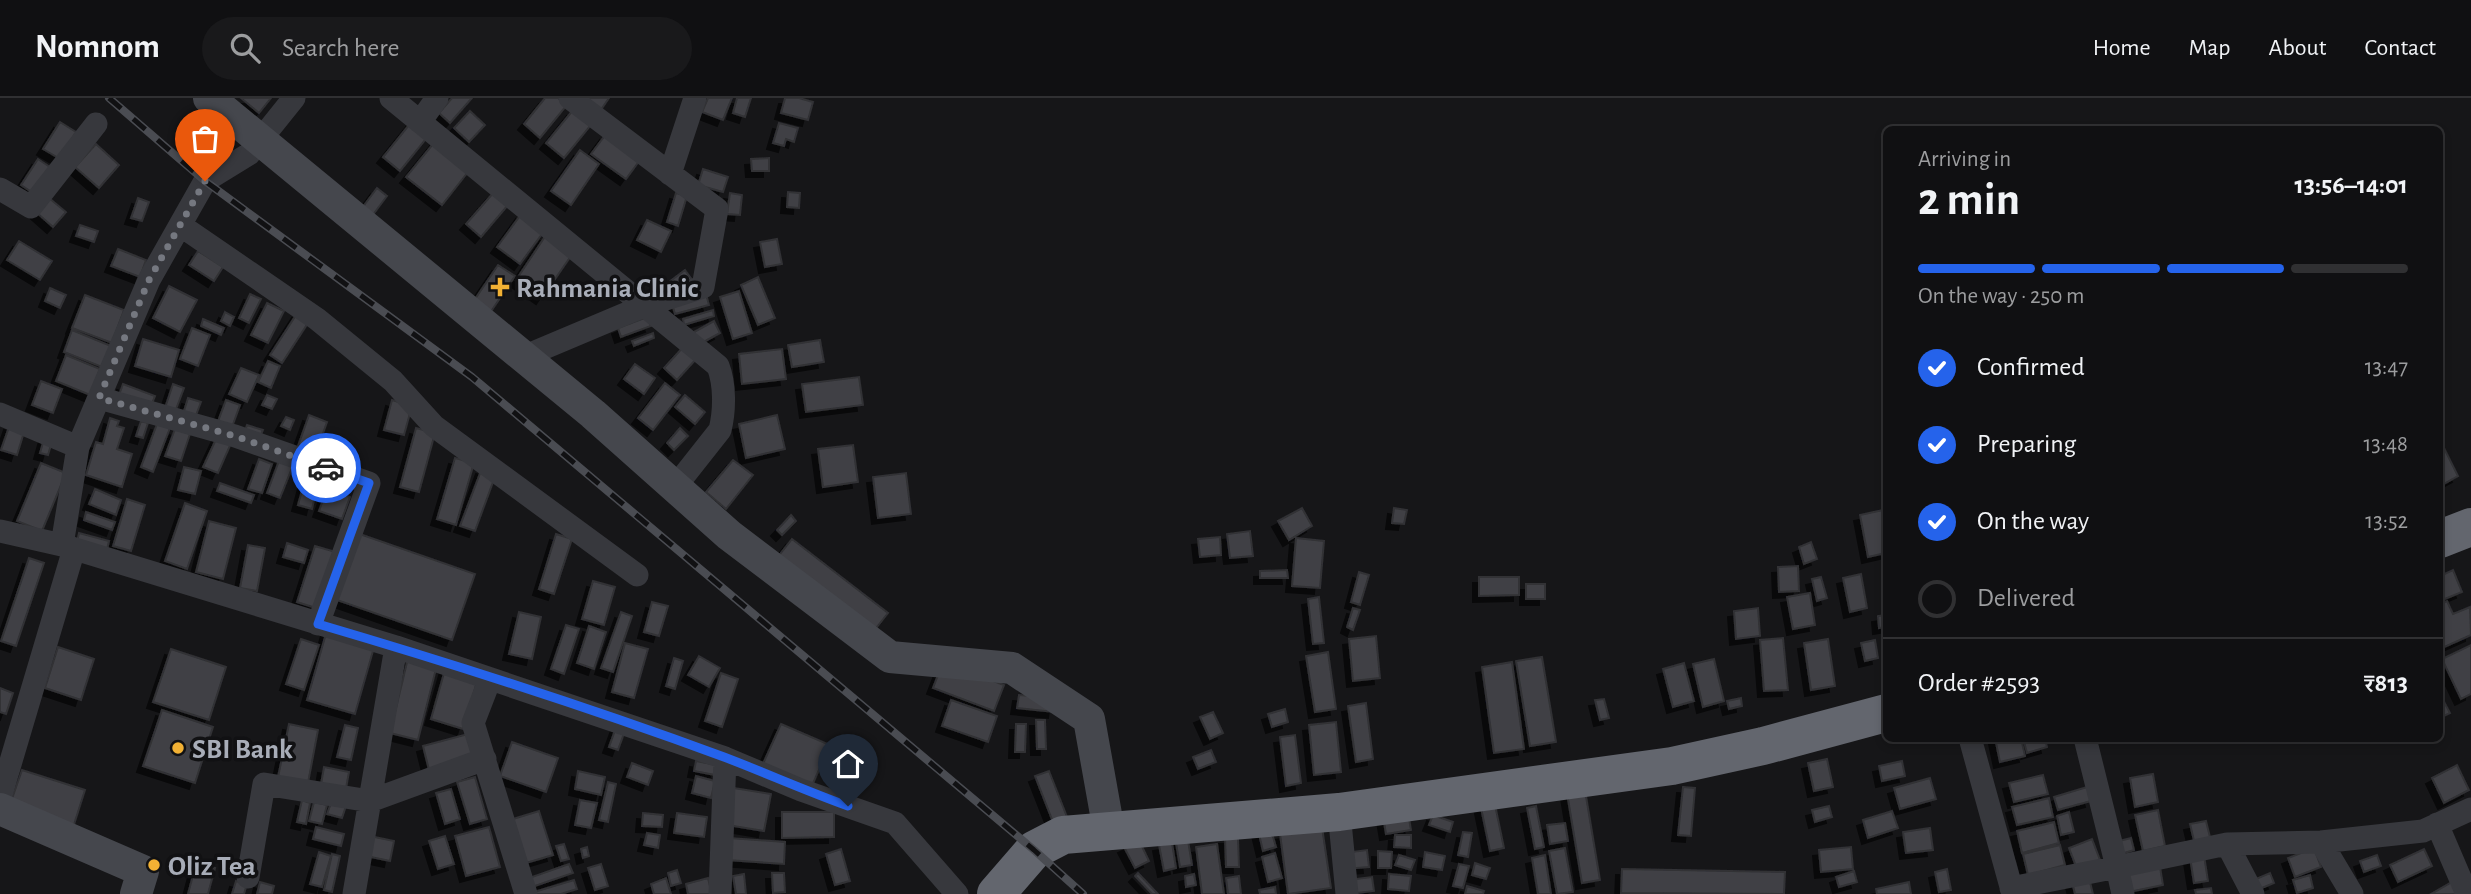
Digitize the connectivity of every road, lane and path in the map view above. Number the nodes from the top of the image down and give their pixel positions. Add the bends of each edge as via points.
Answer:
1 (209, 98) edge
2 (294, 98) edge
3 (391, 98) edge
4 (437, 98) edge
5 (570, 98) edge
6 (695, 98) edge
7 (420, 122) junction
8 (96, 124) dead end
9 (260, 141) junction
10 (670, 174) junction
11 (0, 189) edge
12 (180, 225) junction
13 (645, 306) junction
14 (523, 357) junction
15 (99, 398) junction
16 (1, 420) edge
17 (78, 447) junction
18 (675, 487) junction
19 (2471, 527) edge
20 (0, 531) edge
21 (2443, 538) edge
22 (68, 547) junction
23 (638, 575) dead end
24 (318, 624) junction
25 (396, 647) junction
26 (490, 679) junction
27 (1883, 714) edge
28 (1971, 742) edge
29 (2086, 742) edge
30 (725, 758) junction
31 (485, 759) junction
32 (0, 798) edge
33 (370, 801) junction
34 (0, 809) edge
35 (2471, 809) edge
36 (1339, 812) junction
37 (2437, 824) junction
38 (1110, 831) junction
39 (2321, 842) junction
40 (2227, 844) junction
41 (2117, 867) junction
42 (248, 877) dead end
43 (2012, 891) edge
44 (136, 894) edge
45 (354, 894) edge
46 (526, 894) edge
47 (720, 894) edge
48 (957, 894) edge
49 (996, 894) edge
50 (1347, 894) edge
51 (2123, 894) edge
52 (2253, 894) edge
53 (2352, 894) edge
54 (2467, 894) edge

1 - 9 street
2 - 9 street
3 - 7 street
4 - 7 street
5 - 10 street
6 - 10 street
7 - 13 street
8 - 11 street via 31,207
9 - 12 street via 249,154 205,181
9 - 14 street
10 - 13 street via 717,209 703,287
12 - 15 street via 149,280
12 - 23 street via 317,319 393,381 434,426
13 - 14 street
13 - 18 street via 710,358 722,376 720,430
14 - 18 street
15 - 17 street
15 - 24 street via 235,436 369,483
16 - 17 street
17 - 22 street
18 - 38 street via 729,535 890,657 1012,668 1090,719
19 - 21 highway
20 - 22 street
22 - 24 street
22 - 32 street
24 - 25 street
25 - 26 street
25 - 33 street
26 - 30 street
26 - 31 street via 473,723
27 - 36 highway via 1672,766
28 - 43 street
29 - 41 street
30 - 47 street
30 - 48 street via 895,822
31 - 33 street
31 - 46 street
33 - 42 street via 264,784
33 - 45 street
34 - 44 street via 143,871
35 - 37 street
36 - 38 highway
36 - 50 street
37 - 39 street via 2423,831
37 - 54 street
38 - 49 highway via 1063,835 1034,850
39 - 40 street
39 - 53 street
40 - 41 street
40 - 52 street
41 - 43 street
41 - 51 street

